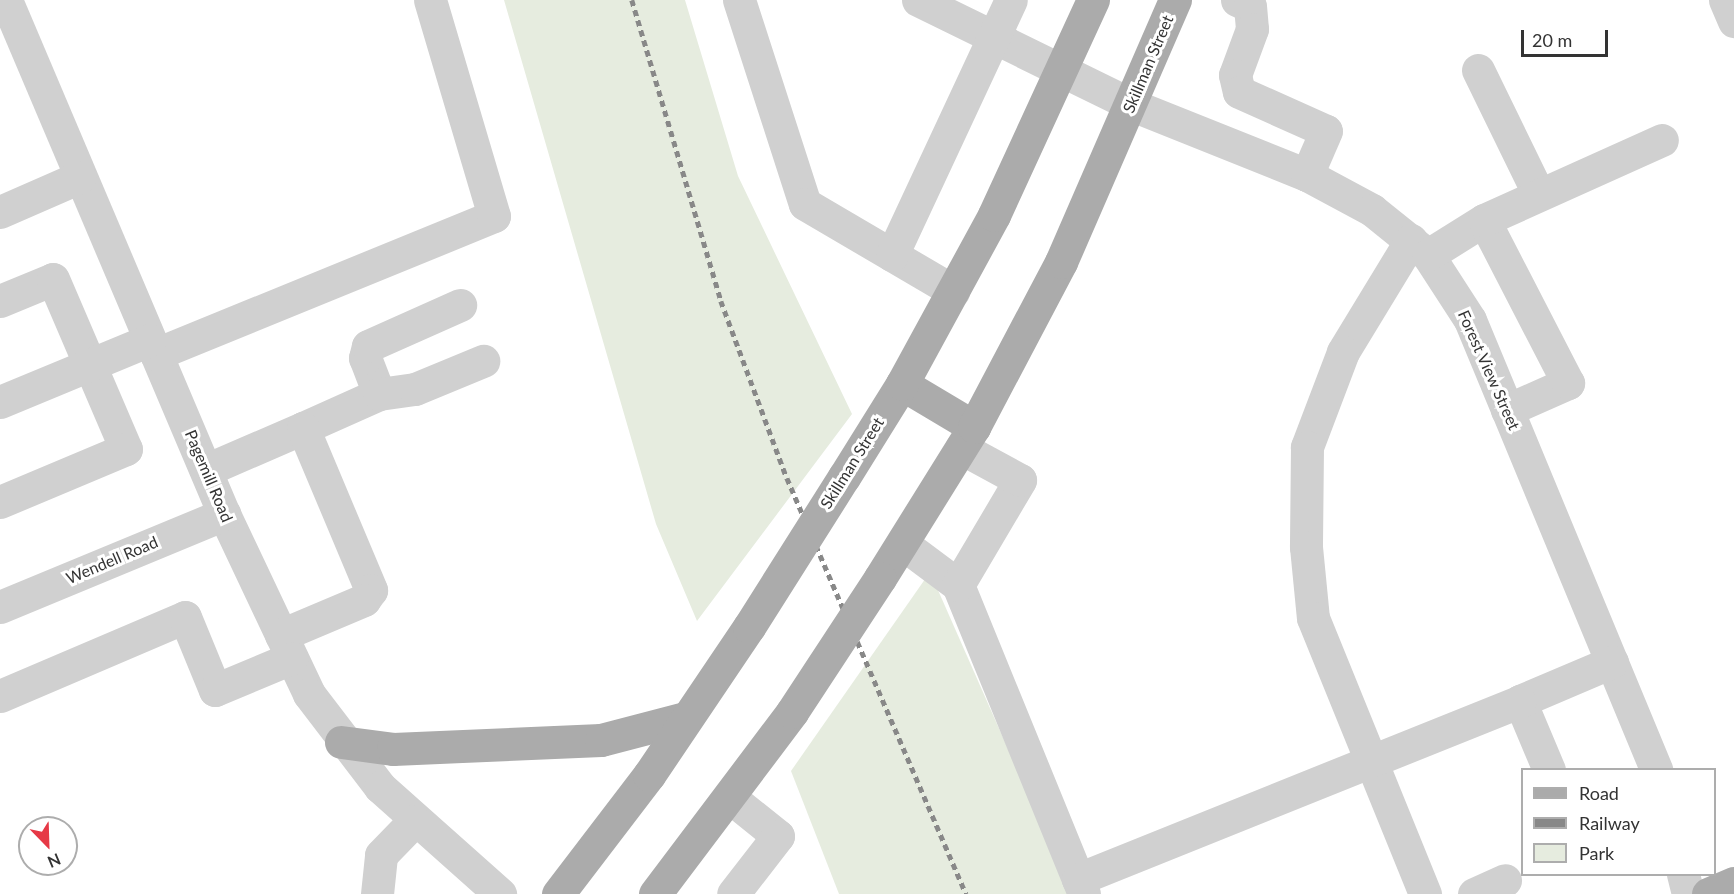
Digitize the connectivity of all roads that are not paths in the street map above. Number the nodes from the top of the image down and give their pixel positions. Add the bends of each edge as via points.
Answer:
1 (430, 0) edge
2 (739, 0) edge
3 (918, 0) edge
4 (1011, 0) edge
5 (1093, 0) edge
6 (1175, 0) edge
7 (1237, 0) edge
8 (1725, 0) edge
9 (16, 3) edge
10 (1734, 21) edge
11 (994, 35) junction
12 (1478, 70) dead end
13 (1064, 71) junction
14 (1132, 105) junction
15 (1662, 140) dead end
16 (1307, 175) junction
17 (80, 177) junction
18 (1538, 193) junction
19 (0, 212) edge
20 (1484, 220) junction
21 (1420, 248) junction
22 (892, 255) junction
23 (953, 291) junction
24 (0, 301) edge
25 (460, 305) dead end
26 (153, 347) junction
27 (483, 361) dead end
28 (92, 363) junction
29 (902, 384) junction
30 (379, 394) junction
31 (0, 402) edge
32 (1507, 410) junction
33 (303, 428) junction
34 (967, 438) junction
35 (206, 470) junction
36 (0, 502) edge
37 (224, 514) junction
38 (903, 544) junction
39 (957, 585) junction
40 (0, 607) edge
41 (287, 647) junction
42 (1612, 662) junction
43 (0, 696) edge
44 (1520, 701) junction
45 (686, 718) junction
46 (341, 742) junction
47 (1369, 761) junction
48 (1548, 768) edge
49 (1655, 768) edge
50 (732, 799) junction
51 (414, 821) junction
52 (1684, 876) edge
53 (1513, 882) edge
54 (1734, 883) edge
55 (1081, 887) edge
56 (377, 894) edge
57 (500, 894) edge
58 (558, 894) edge
59 (655, 894) edge
60 (733, 894) edge
61 (1425, 894) edge
62 (1474, 894) edge
63 (1688, 894) edge
64 (1708, 894) edge

1 - 26 street via 494,216
2 - 22 street via 805,204
3 - 11 street, Forest View Street
4 - 11 street
5 - 13 main road, Skillman Street
6 - 14 main road, Skillman Street
7 - 16 street via 1250,6 1252,29 1235,75 1239,92 1326,131
8 - 10 street
9 - 17 street, Pagemill Road
11 - 13 street, Forest View Street
11 - 22 street
12 - 18 street
13 - 14 street, Forest View Street
13 - 23 main road, Skillman Street
14 - 16 street, Forest View Street
14 - 34 main road, Skillman Street via 1061,262
15 - 18 street
16 - 21 street, Forest View Street via 1372,210
17 - 19 street
17 - 26 street, Pagemill Road
18 - 20 street
20 - 21 street
20 - 32 street via 1568,383
21 - 32 street, Forest View Street via 1470,321
21 - 47 street via 1343,352 1307,447 1306,547 1313,618
22 - 23 street
23 - 29 main road, Skillman Street
24 - 28 street via 53,279
25 - 30 street via 368,346 365,358
26 - 28 street
26 - 35 street, Pagemill Road
27 - 30 street via 414,389
28 - 31 street
28 - 36 street via 126,449
29 - 34 main road
29 - 45 main road, Skillman Street, bridge via 749,627
30 - 33 street
32 - 42 street, Forest View Street
33 - 35 street
33 - 41 street via 371,590 364,600
34 - 38 main road, Skillman Street
34 - 39 street via 1020,480
35 - 37 street, Pagemill Road
37 - 40 street, Wendell Road
37 - 41 street, Pagemill Road
38 - 39 street
38 - 50 main road, Skillman Street, bridge
39 - 55 street
41 - 43 street via 215,690 185,617
41 - 46 street, Pagemill Road
42 - 44 street
42 - 49 street, Forest View Street
44 - 47 street
44 - 48 street
45 - 46 main road via 602,740 393,749
45 - 58 main road, Skillman Street
46 - 51 street, Pagemill Road
47 - 55 street
47 - 61 street
50 - 59 main road, Skillman Street
50 - 60 street via 778,836
51 - 56 street via 381,855
51 - 57 street, Pagemill Road
52 - 63 street
53 - 62 street
54 - 64 main road

